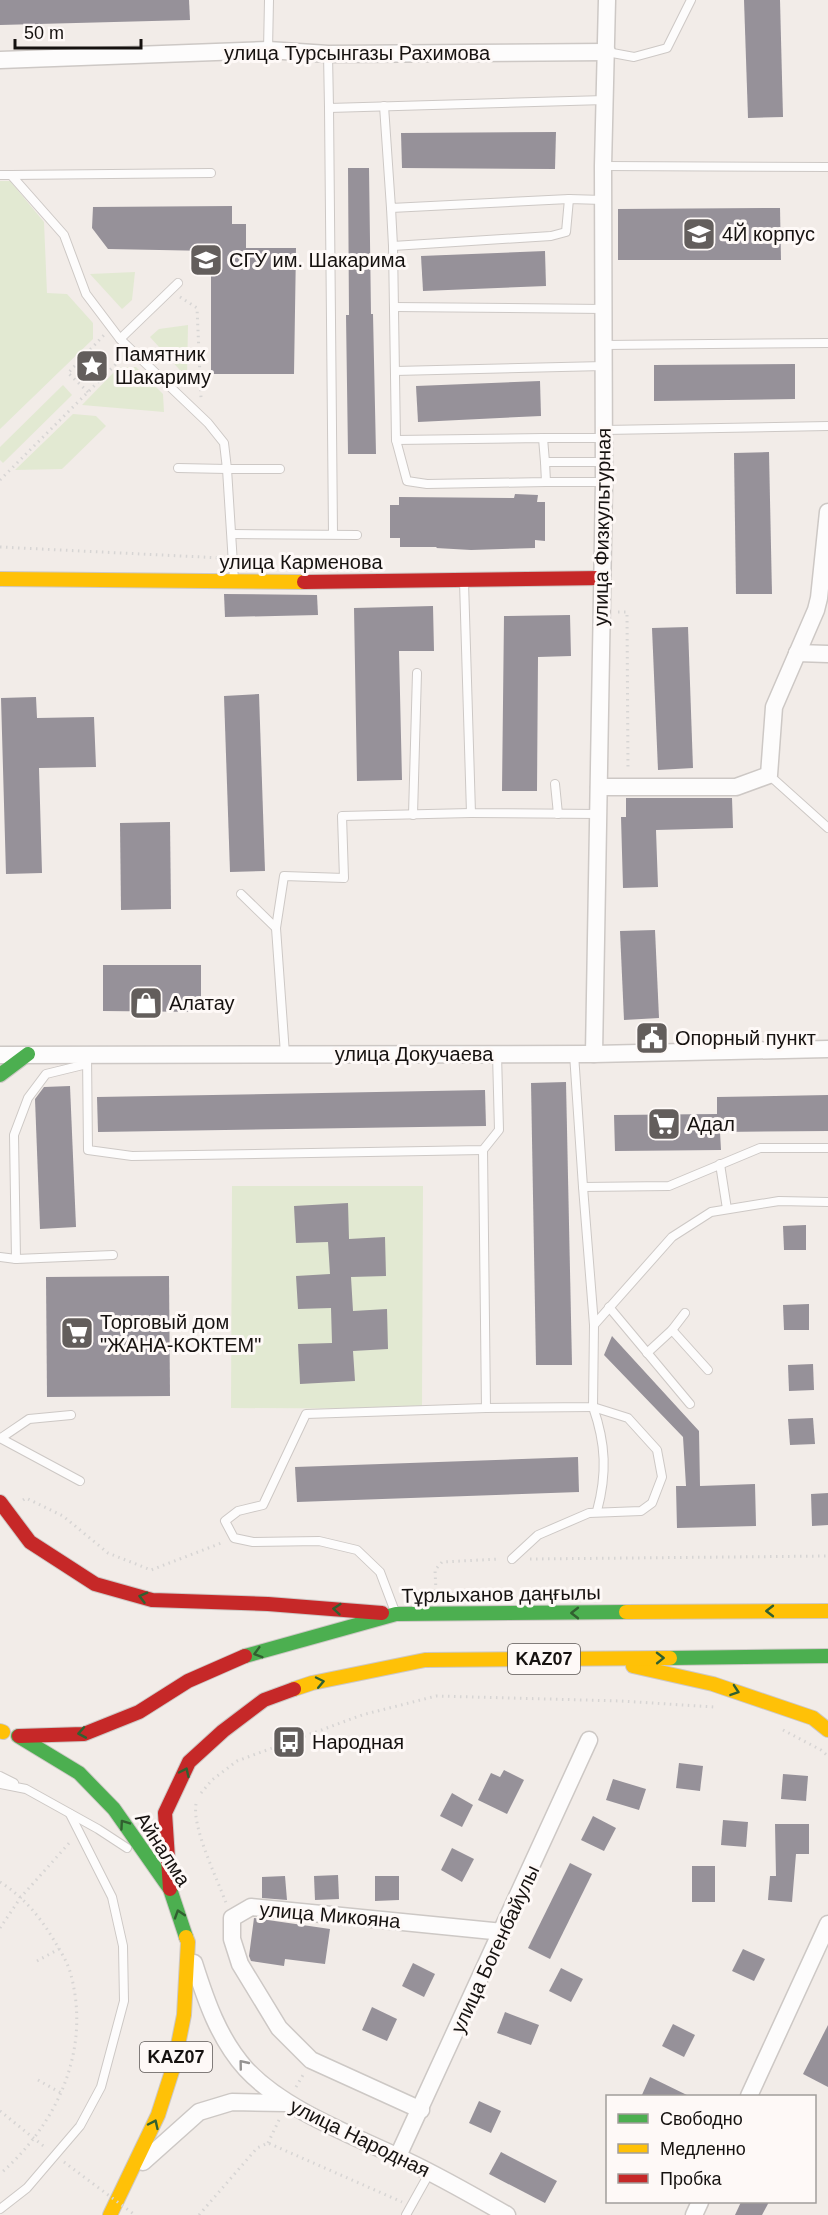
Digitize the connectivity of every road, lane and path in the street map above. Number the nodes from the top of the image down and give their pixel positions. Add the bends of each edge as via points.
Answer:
1 (269, 0) edge
2 (607, 0) edge
3 (691, 0) edge
4 (268, 50) junction
5 (607, 52) junction
6 (328, 54) junction
7 (0, 60) edge
8 (605, 100) junction
9 (384, 106) junction
10 (329, 108) junction
11 (603, 166) junction
12 (828, 167) edge
13 (211, 173) dead end
14 (0, 175) edge
15 (11, 175) junction
16 (569, 199) junction
17 (603, 200) junction
18 (391, 208) junction
19 (393, 246) junction
20 (178, 283) dead end
21 (186, 300) dead end
22 (394, 307) junction
23 (604, 309) junction
24 (111, 327) junction
25 (120, 339) junction
26 (828, 343) edge
27 (604, 345) junction
28 (131, 349) junction
29 (604, 366) junction
30 (395, 370) junction
31 (88, 392) junction
32 (208, 423) junction
33 (828, 426) edge
34 (604, 434) junction
35 (543, 438) junction
36 (396, 440) junction
37 (545, 462) junction
38 (604, 462) junction
39 (178, 468) dead end
40 (227, 469) junction
41 (280, 470) dead end
42 (0, 480) edge
43 (546, 482) junction
44 (604, 482) junction
45 (828, 512) edge
46 (232, 534) junction
47 (333, 534) junction
48 (357, 535) dead end
49 (0, 548) edge
50 (233, 558) junction
51 (601, 578) junction
52 (0, 579) edge
53 (234, 581) junction
54 (464, 581) junction
55 (601, 612) junction
56 (797, 653) junction
57 (828, 654) edge
58 (417, 673) dead end
59 (769, 775) junction
60 (555, 784) dead end
61 (599, 787) junction
62 (628, 787) junction
63 (471, 813) junction
64 (413, 814) junction
65 (558, 814) junction
66 (599, 814) junction
67 (828, 828) edge
68 (241, 894) dead end
69 (276, 928) junction
70 (828, 1050) edge
71 (28, 1054) junction
72 (285, 1054) junction
73 (497, 1054) junction
74 (574, 1054) junction
75 (594, 1054) junction
76 (0, 1055) edge
77 (87, 1060) junction
78 (0, 1075) edge
79 (828, 1148) edge
80 (483, 1150) junction
81 (720, 1164) junction
82 (583, 1186) junction
83 (828, 1202) edge
84 (727, 1209) junction
85 (113, 1255) dead end
86 (0, 1257) edge
87 (16, 1259) junction
88 (609, 1308) junction
89 (685, 1313) dead end
90 (594, 1325) junction
91 (672, 1330) junction
92 (647, 1353) junction
93 (708, 1370) dead end
94 (690, 1404) dead end
95 (593, 1407) junction
96 (486, 1408) junction
97 (71, 1415) dead end
98 (1, 1438) edge
99 (80, 1481) dead end
100 (3, 1508) edge
101 (597, 1511) junction
102 (234, 1538) junction
103 (828, 1556) edge
104 (512, 1559) junction
105 (828, 1611) edge
106 (396, 1614) junction
107 (436, 1614) junction
108 (828, 1656) edge
109 (596, 1658) junction
110 (719, 1707) dead end
111 (782, 1729) dead end
112 (828, 1730) edge
113 (1, 1732) edge
114 (19, 1736) junction
115 (589, 1740) dead end
116 (828, 1756) edge
117 (0, 1776) edge
118 (0, 1784) edge
119 (26, 1789) junction
120 (70, 1814) junction
121 (79, 1832) junction
122 (154, 1866) junction
123 (0, 1882) edge
124 (170, 1889) junction
125 (21, 1897) junction
126 (232, 1918) junction
127 (828, 1924) edge
128 (0, 1928) edge
129 (503, 1932) junction
130 (188, 1942) junction
131 (59, 1949) junction
132 (37, 1962) dead end
133 (38, 2080) dead end
134 (61, 2093) junction
135 (749, 2095) edge
136 (287, 2103) junction
137 (0, 2110) edge
138 (421, 2110) junction
139 (34, 2138) junction
140 (398, 2156) junction
141 (60, 2159) junction
142 (131, 2172) junction
143 (430, 2172) junction
144 (0, 2174) edge
145 (411, 2206) junction
146 (0, 2209) edge
147 (111, 2215) edge
148 (135, 2215) edge
149 (199, 2215) edge
150 (406, 2215) edge
151 (507, 2215) edge

1 - 4 lane
2 - 5 street, улица Физкультурная
3 - 5 lane via 667,48 634,57
4 - 6 street, улица Турсынгазы Рахимова
4 - 7 street, улица Турсынгазы Рахимова
5 - 6 street, улица Турсынгазы Рахимова
5 - 8 street, улица Физкультурная
6 - 10 lane
8 - 9 lane
8 - 11 street, улица Физкультурная
9 - 10 lane
9 - 18 lane
10 - 47 lane
11 - 12 lane
11 - 17 street, улица Физкультурная
13 - 15 lane
14 - 15 lane
15 - 24 lane via 64,235 86,294
16 - 17 lane
16 - 18 lane
16 - 19 lane via 566,232
17 - 23 street, улица Физкультурная
18 - 19 lane
19 - 22 lane
20 - 25 lane
21 - 32 path via 197,308 199,391
22 - 23 lane
22 - 30 lane
23 - 27 street, улица Физкультурная
24 - 25 lane
24 - 31 path via 68,373
25 - 28 lane
26 - 27 lane
27 - 29 street, улица Физкультурная
28 - 31 path
28 - 32 lane
29 - 30 lane
29 - 34 street, улица Физкультурная
30 - 36 lane
31 - 42 path
32 - 40 lane via 224,443
33 - 34 lane
34 - 35 lane
34 - 38 street, улица Физкультурная
35 - 36 lane
35 - 37 lane
36 - 43 lane via 407,481
37 - 38 lane
37 - 43 lane
38 - 44 street, улица Физкультурная
39 - 40 lane
40 - 41 lane
40 - 46 lane
43 - 44 lane
44 - 51 street, улица Физкультурная
45 - 56 street via 819,598
46 - 47 lane
46 - 50 lane
47 - 48 lane
49 - 50 path
50 - 53 lane
51 - 54 main road, улица Карменова
51 - 55 street, улица Физкультурная
52 - 53 main road, улица Карменова
53 - 54 main road, улица Карменова
54 - 63 lane
55 - 61 street, улица Физкультурная
55 - 62 path via 627,612
56 - 57 street
56 - 59 street via 774,707
58 - 64 lane
59 - 62 street via 736,787
59 - 67 lane
60 - 65 lane
61 - 62 street
61 - 66 street, улица Физкультурная
63 - 64 lane
63 - 65 lane
64 - 69 lane via 342,816 344,878 284,876
65 - 66 lane
66 - 75 street, улица Физкультурная
68 - 69 lane
69 - 72 lane
70 - 75 street, улица Докучаева
71 - 76 street, улица Докучаева
71 - 77 street, улица Докучаева
71 - 78 main road
72 - 73 street, улица Докучаева
72 - 77 street, улица Докучаева
73 - 74 street, улица Докучаева
73 - 80 lane via 499,1130
74 - 75 street, улица Докучаева
74 - 82 lane
77 - 80 lane via 88,1150 132,1156
77 - 87 lane via 46,1074 28,1098 14,1136
79 - 81 lane via 760,1148
80 - 96 lane
81 - 82 lane via 669,1186
81 - 84 lane
82 - 90 lane
83 - 84 lane via 779,1201
84 - 88 lane via 711,1212 672,1237
85 - 87 lane
86 - 87 lane
88 - 90 lane
88 - 92 lane
89 - 91 lane
90 - 95 lane
91 - 92 lane
91 - 93 lane
92 - 94 lane
95 - 96 lane
95 - 101 lane via 602,1432 604,1460
95 - 101 lane via 628,1418 657,1450 662,1477 652,1503 641,1511
96 - 102 lane via 306,1414 263,1506 238,1511 225,1521
97 - 98 lane via 29,1419
98 - 99 lane
100 - 102 path via 26,1498 63,1516 108,1553 151,1570
106 -> 100 main road via 152,1600 95,1584 30,1542
101 - 104 lane via 538,1535
102 - 106 lane via 253,1542 319,1541 357,1550 380,1572
103 - 104 path
104 - 107 path via 442,1562 435,1570
105 -> 107 main road, Тұрлыханов даңғылы / KAZ07
106 - 107 main road, Тұрлыханов даңғылы / KAZ07
106 -> 114 main road, Тұрлыханов даңғылы / KAZ07 via 242,1657 188,1681 139,1712 84,1734
109 -> 108 main road, KAZ07
109 -> 112 main road via 713,1684 813,1718
124 -> 109 main road, KAZ07 via 165,1813 189,1762 264,1700 312,1683 425,1660
110 - 126 path via 436,1696 362,1715 237,1761 212,1779 198,1797 194,1815
111 - 116 path
113 - 114 main road, Айналма / KAZ07
122 -> 114 main road, Айналма / KAZ07 via 114,1809 79,1773
115 - 129 street, улица Богенбайулы
117 - 119 lane
118 - 119 lane
119 - 120 lane
120 - 121 lane
120 - 122 lane
121 - 125 path
121 - 141 lane via 112,1897 123,1946 124,2001 101,2086
122 - 124 main road, Айналма / KAZ07
123 - 125 path
130 -> 124 main road, Айналма / KAZ07
125 - 128 path
125 - 131 path
126 - 129 street, улица Микояна via 251,1907
126 - 138 street, улица Микояна via 232,1939 240,1964 279,2028 311,2060
127 - 135 street
129 - 138 street, улица Богенбайулы
136 -> 130 street, улица Народная via 246,2069 223,2037 206,2000
142 -> 130 main road, Айналма / KAZ07 via 158,2115 174,2065 184,2015
131 - 132 path
131 - 134 path via 71,1973 77,2013 77,2041
133 - 134 path
134 - 139 path
136 - 140 street, улица Народная
136 - 142 street via 232,2102 199,2112
137 - 139 path
138 - 140 street, улица Богенбайулы
139 - 141 path
139 - 144 path
140 - 143 street, улица Народная
141 - 146 lane
141 - 148 path, bridge
142 - 147 main road, Айналма / KAZ07
143 - 145 lane
143 - 151 street, улица Народная
145 - 149 path via 268,2143 257,2148
145 - 150 lane

